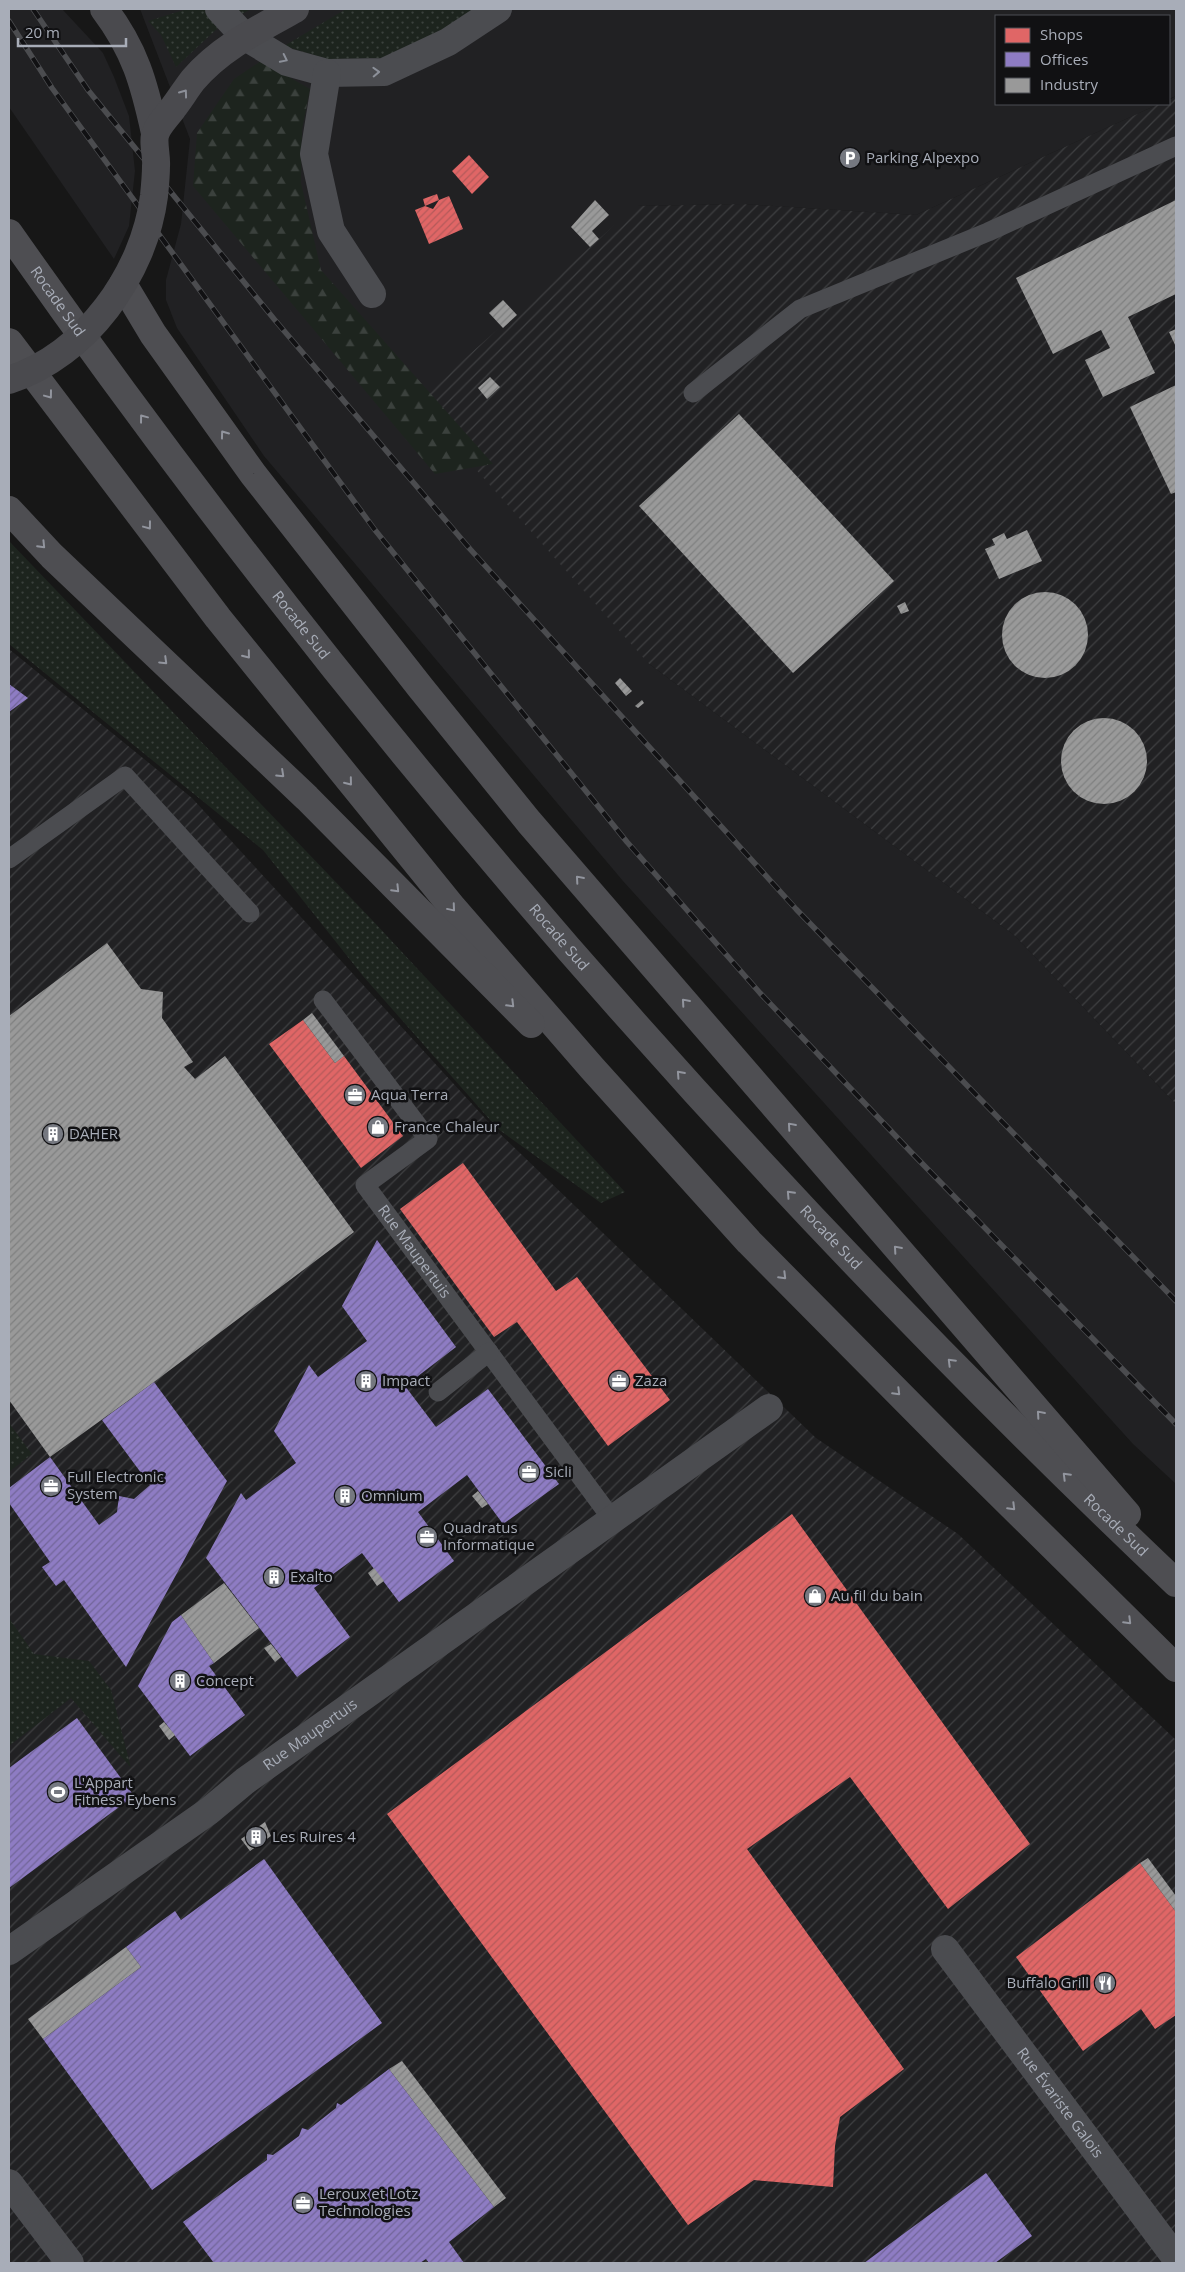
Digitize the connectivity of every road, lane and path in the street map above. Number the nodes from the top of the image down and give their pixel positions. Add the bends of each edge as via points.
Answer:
1 (104, 9) edge
2 (219, 9) edge
3 (295, 9) edge
4 (498, 9) edge
5 (327, 73) junction
6 (155, 133) junction
7 (1176, 146) edge
8 (9, 233) edge
9 (123, 284) junction
10 (372, 294) dead end
11 (9, 342) edge
12 (9, 380) edge
13 (693, 393) dead end
14 (9, 510) edge
15 (9, 858) edge
16 (250, 913) dead end
17 (323, 1000) dead end
18 (749, 1242) junction
19 (489, 1352) junction
20 (438, 1392) dead end
21 (770, 1408) dead end
22 (612, 1519) junction
23 (1176, 1569) edge
24 (1176, 1583) edge
25 (1176, 1668) edge
26 (945, 1949) dead end
27 (9, 1951) edge
28 (9, 2184) edge
29 (1176, 2258) edge
30 (70, 2263) edge

1 - 6 main road via 122,32 136,62
2 -> 5 street via 244,36 287,62
6 -> 3 main road, bridge via 194,79 218,56
5 -> 4 street via 384,72 448,42
5 - 10 street via 314,154 331,231
6 - 9 main road, bridge via 154,197 138,255
7 - 13 lane via 988,232 800,309
24 -> 8 highway, Rocade Sud via 997,1408 821,1228 541,919 347,683 172,457
9 - 12 main road, bridge via 108,306 65,349
23 -> 9 highway via 529,822 252,474 153,334
11 -> 18 highway via 218,618 452,908
14 -> 18 highway via 52,556 307,798
15 - 16 lane via 125,776
17 - 19 lane, Rue Maupertuis via 428,1139 365,1185
18 -> 25 highway
19 - 20 lane
19 - 22 lane, Rue Maupertuis
21 - 22 street, Rue Maupertuis
22 - 27 street, Rue Maupertuis via 245,1781 209,1811
26 - 29 street, Rue Évariste Galois
28 - 30 street

